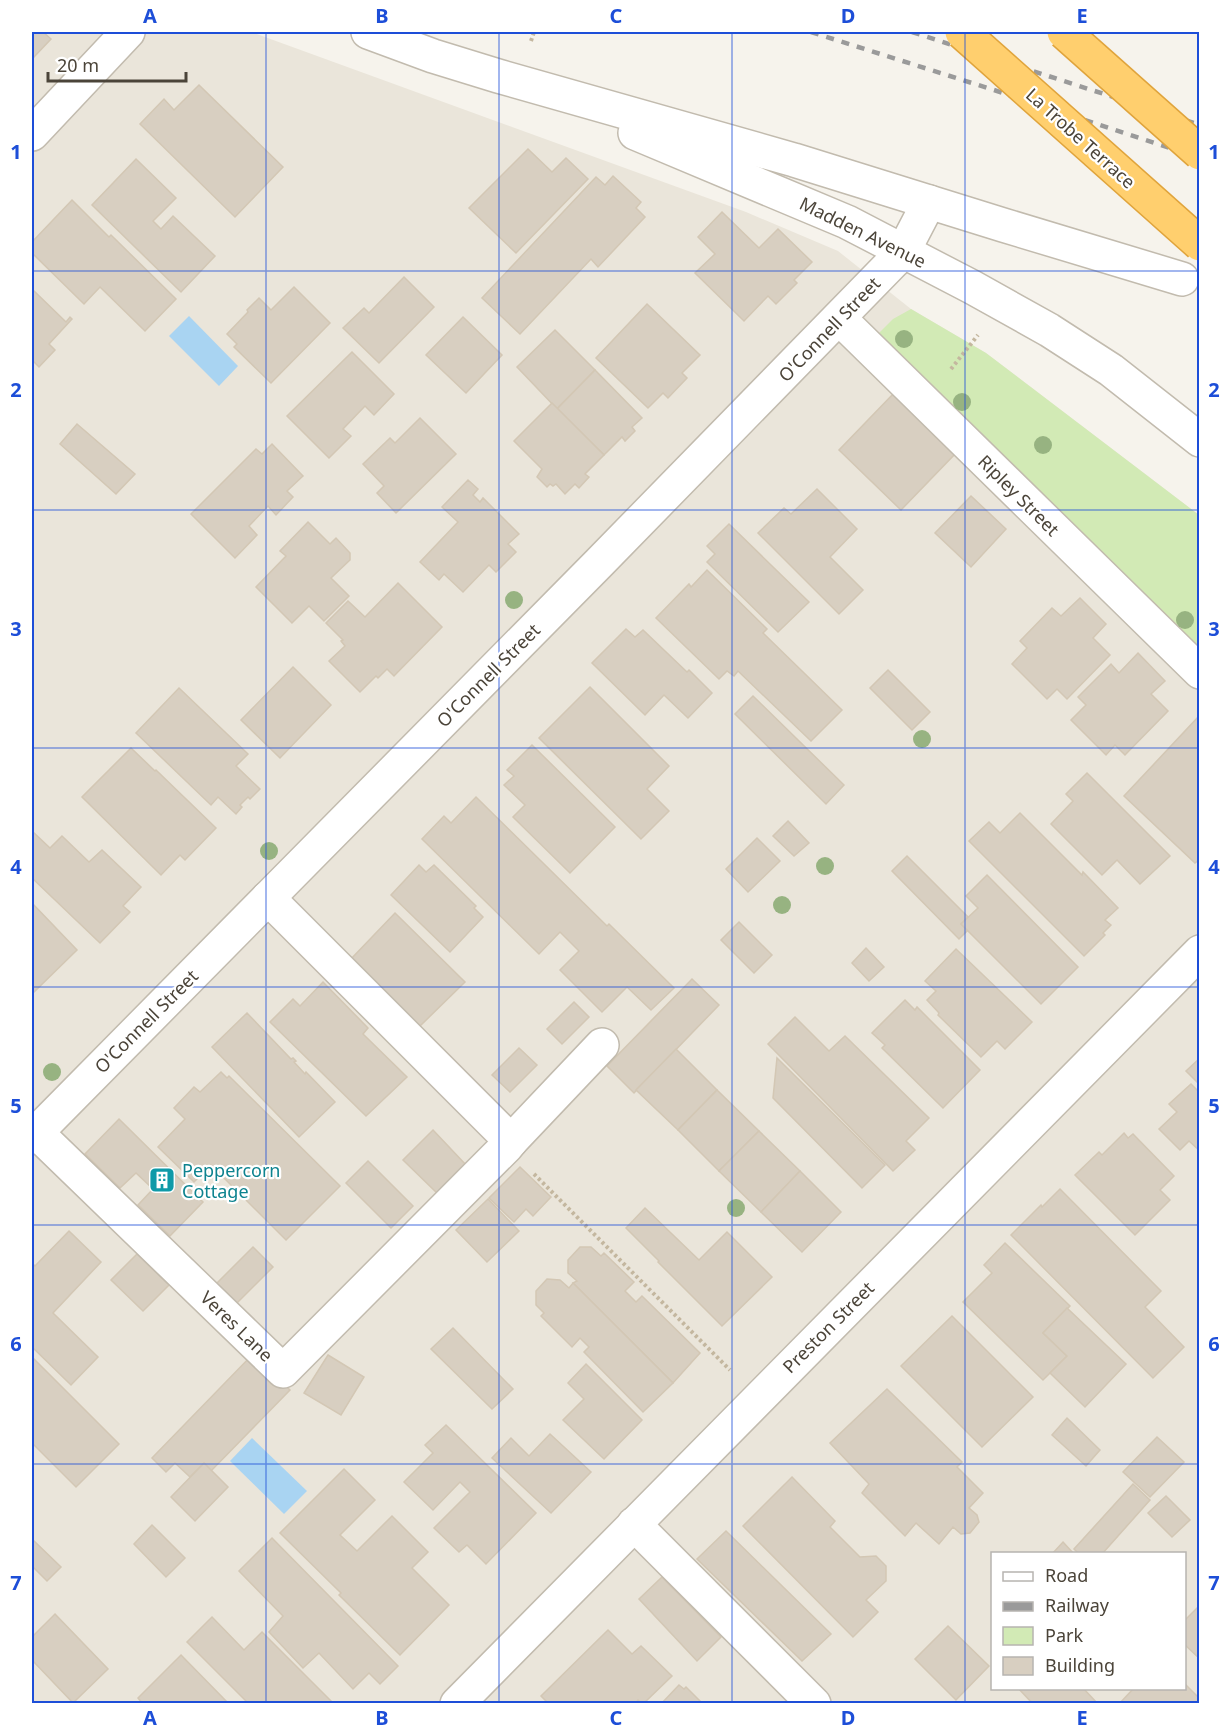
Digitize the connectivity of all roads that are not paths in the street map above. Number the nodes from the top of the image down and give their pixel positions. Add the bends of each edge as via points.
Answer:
1 (128, 32) edge
2 (368, 32) edge
3 (962, 32) edge
4 (1064, 32) edge
5 (498, 76) junction
6 (32, 134) edge
7 (1200, 153) edge
8 (929, 202) junction
9 (1200, 244) edge
10 (904, 250) junction
11 (1182, 279) dead end
12 (839, 318) junction
13 (1200, 440) edge
14 (1200, 672) edge
15 (268, 898) junction
16 (1200, 952) edge
17 (602, 1045) dead end
18 (34, 1135) edge
19 (509, 1144) junction
20 (634, 1524) junction
21 (457, 1704) edge
22 (814, 1704) edge

1 - 6 street
2 - 5 street, Madden Avenue
3 - 9 highway, La Trobe Terrace, bridge
4 - 7 highway, bridge
5 - 8 street, Madden Avenue
5 - 10 street, Madden Avenue via 847,222
8 - 10 street, O'Connell Street
8 - 11 street, Madden Avenue
10 - 12 street, O'Connell Street
10 - 13 street, Madden Avenue via 1082,351
12 - 14 street, Ripley Street
12 - 15 street, O'Connell Street
15 - 18 street, O'Connell Street
15 - 19 street
16 - 20 street, Preston Street
17 - 19 street, Veres Lane
18 - 19 street, Veres Lane via 283,1371
20 - 21 street, Preston Street
20 - 22 street

